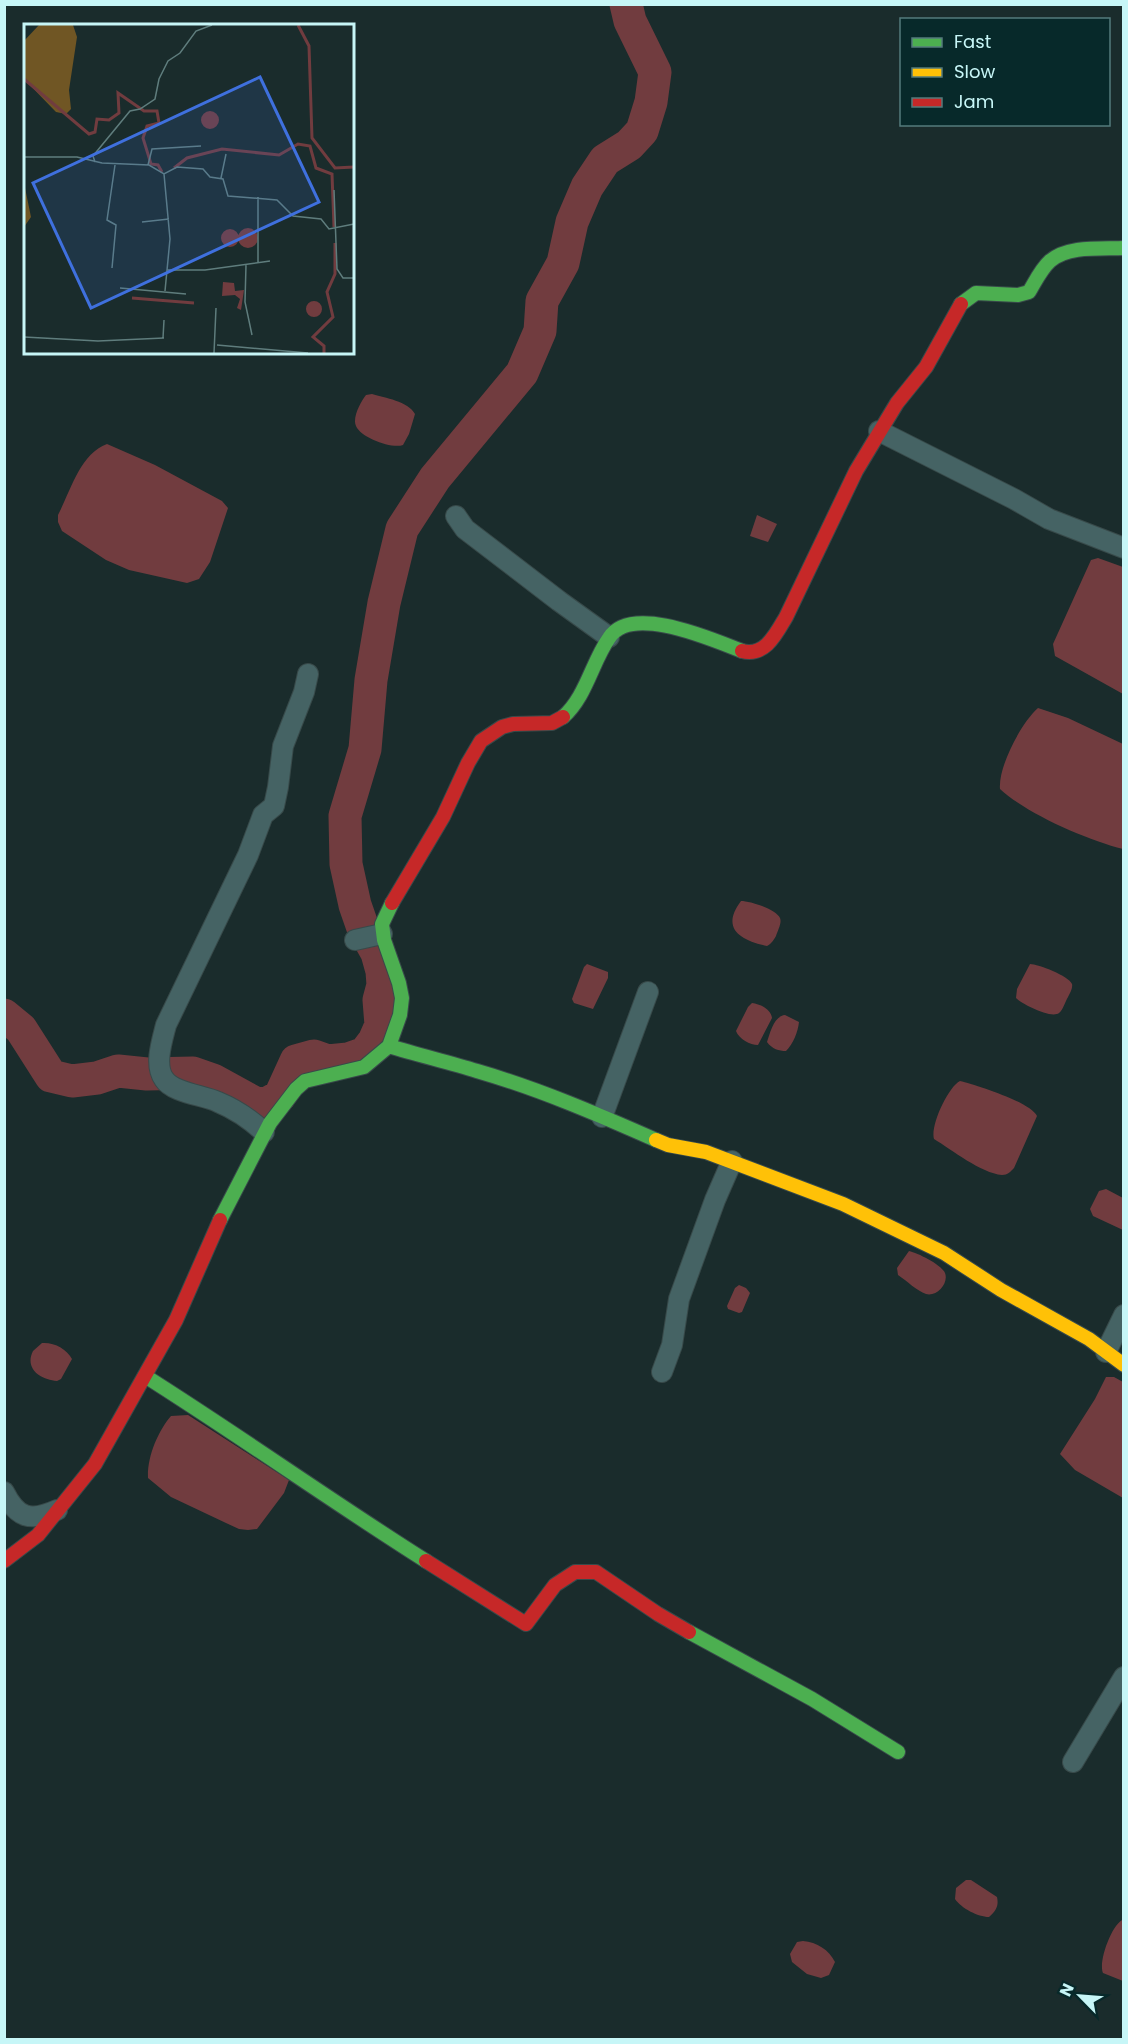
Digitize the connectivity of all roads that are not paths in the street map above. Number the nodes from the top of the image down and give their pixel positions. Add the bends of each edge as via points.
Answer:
1 (1124, 248) edge
2 (879, 432) junction
3 (456, 516) dead end
4 (1124, 548) edge
5 (609, 637) junction
6 (308, 674) dead end
7 (380, 935) junction
8 (355, 940) dead end
9 (648, 992) dead end
10 (389, 1046) junction
11 (602, 1117) junction
12 (264, 1132) junction
13 (732, 1161) junction
14 (1124, 1315) edge
15 (1106, 1352) junction
16 (1124, 1365) edge
17 (662, 1372) dead end
18 (145, 1376) junction
19 (4, 1492) edge
20 (57, 1510) junction
21 (4, 1562) edge
22 (1124, 1677) edge
23 (898, 1752) dead end
24 (1073, 1762) dead end

1 - 2 street via 1077,250 1057,256 1029,292 970,296
2 - 4 street via 1049,519
2 - 5 street via 856,471 786,617 764,649 746,652 692,630 647,623 626,626
3 - 5 street via 465,529
5 - 7 street via 565,716 552,723 502,727 481,741 384,915
6 - 12 street via 283,746 274,806 263,815 248,855 166,1025 160,1048 161,1072 170,1086 220,1102
7 - 8 street
7 - 10 street via 402,998
9 - 11 street
10 - 11 street via 500,1079
10 - 12 street via 364,1067 305,1081
11 - 13 street via 668,1145
12 - 18 street via 176,1320
13 - 15 street via 898,1229
13 - 17 street via 679,1299 672,1346
14 - 15 street
15 - 16 street
18 - 20 street via 95,1464
18 - 23 street via 339,1506 526,1624 555,1585 575,1572 596,1572 658,1614 812,1699
19 - 20 street via 20,1514 31,1517
20 - 21 street via 38,1535
22 - 24 street

